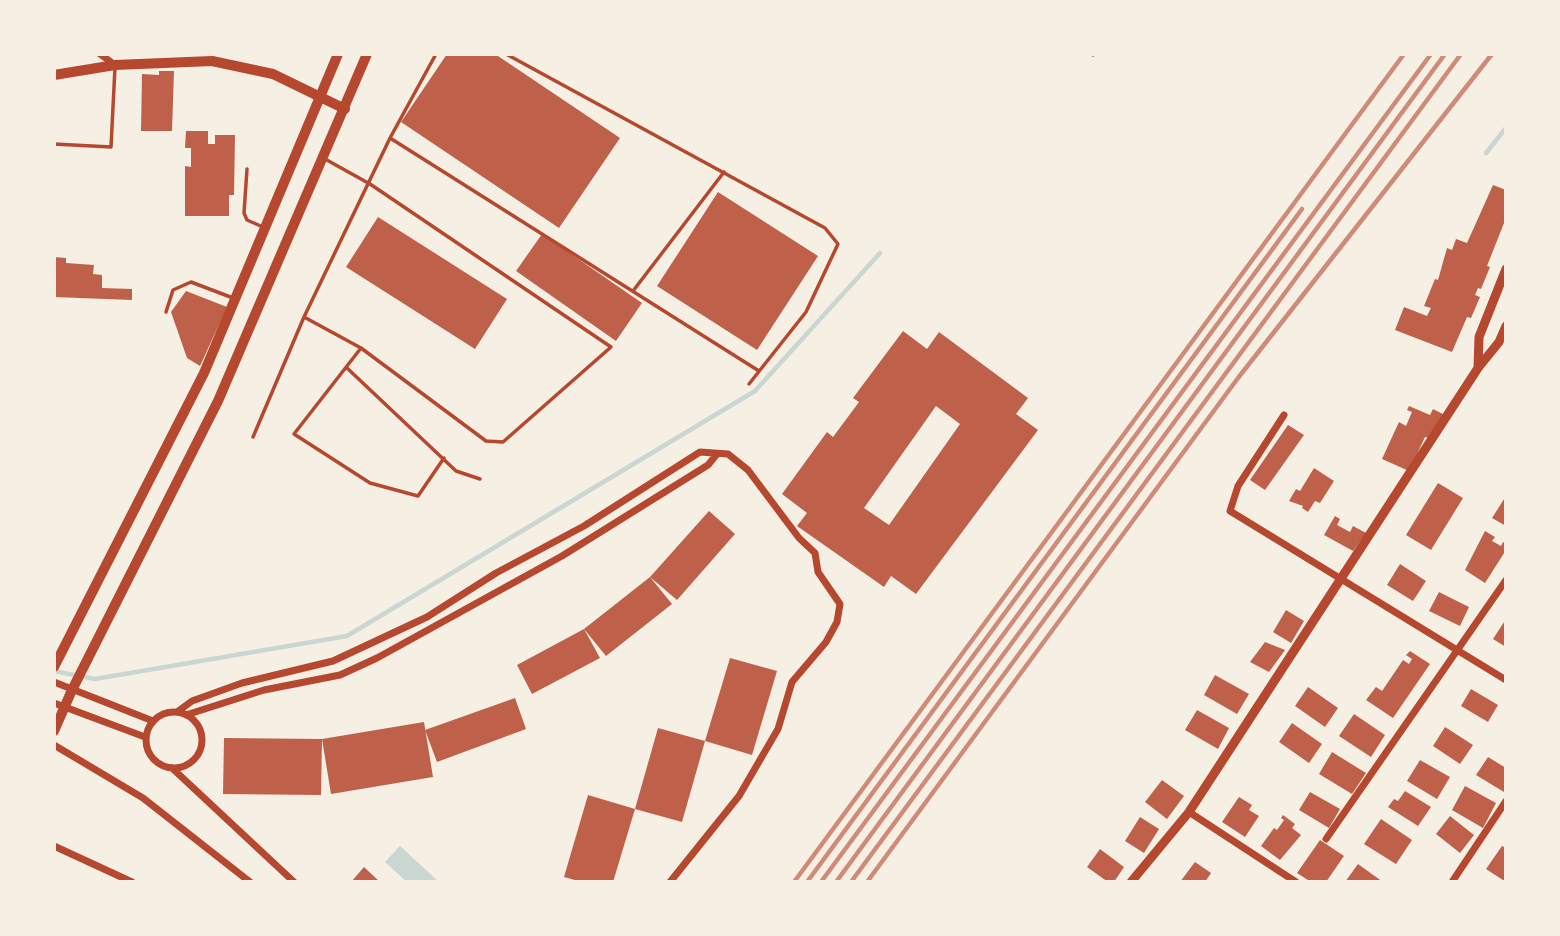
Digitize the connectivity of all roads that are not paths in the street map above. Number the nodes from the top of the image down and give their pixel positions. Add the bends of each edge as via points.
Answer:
1 (100, 54) edge
2 (338, 54) edge
3 (367, 54) edge
4 (436, 54) edge
5 (506, 54) edge
6 (115, 65) junction
7 (54, 75) edge
8 (322, 96) junction
9 (345, 109) junction
10 (390, 138) junction
11 (54, 144) edge
12 (325, 159) junction
13 (247, 169) dead end
14 (724, 172) junction
15 (370, 184) junction
16 (265, 228) junction
17 (1506, 269) edge
18 (632, 291) junction
19 (235, 299) junction
20 (166, 312) dead end
21 (304, 317) junction
22 (1506, 326) edge
23 (361, 348) junction
24 (348, 368) junction
25 (1478, 368) junction
26 (759, 371) junction
27 (749, 384) dead end
28 (1284, 415) dead end
29 (253, 437) dead end
30 (717, 454) junction
31 (444, 458) junction
32 (480, 479) dead end
33 (570, 533) junction
34 (580, 545) junction
35 (1506, 580) edge
36 (1342, 581) junction
37 (1457, 650) junction
38 (55, 665) edge
39 (1506, 680) edge
40 (54, 682) edge
41 (74, 686) junction
42 (59, 705) edge
43 (177, 712) junction
44 (186, 715) junction
45 (153, 721) junction
46 (54, 731) edge
47 (145, 737) junction
48 (54, 745) edge
49 (172, 768) junction
50 (1506, 801) edge
51 (1189, 812) junction
52 (1326, 839) dead end
53 (54, 846) edge
54 (132, 882) edge
55 (250, 882) edge
56 (294, 882) edge
57 (670, 882) edge
58 (1130, 882) edge
59 (1296, 882) edge
60 (1452, 882) edge

1 - 6 street
2 - 8 main road
3 - 9 main road
4 - 10 lane
5 - 14 lane
6 - 7 main road
6 - 8 main road via 212,61 273,74
6 - 11 lane via 111,147
8 - 9 main road
8 - 16 main road
9 - 12 main road
10 - 15 lane
10 - 18 lane
12 - 15 lane
12 - 41 main road via 218,401
13 - 16 lane via 244,213 247,220
14 - 18 lane
14 - 26 lane via 825,228 838,244 806,313
15 - 21 lane
15 - 23 lane via 611,347 503,442 486,441
16 - 19 main road
17 - 25 street via 1479,337
18 - 26 lane
19 - 20 lane via 191,282 173,290
19 - 38 main road via 204,373
21 - 23 lane
21 - 29 lane
22 - 25 street
23 - 24 lane
24 - 31 lane
24 - 31 lane via 294,434 370,483 418,496
25 - 36 street
26 - 27 lane
28 - 36 street via 1238,486 1230,510
30 - 33 street via 700,452
30 - 34 street
30 - 57 street via 728,454 748,470 815,553 818,572 840,604 826,642 792,682 778,729 739,796
31 - 32 lane via 457,471
33 - 34 street
33 - 43 street via 427,617 333,661 242,683 192,701
34 - 44 street via 340,675 264,690
35 - 37 street
36 - 37 street
36 - 51 street
37 - 39 street
37 - 52 street
40 - 41 street
41 - 42 main road
41 - 45 street
42 - 46 main road
42 - 47 street
43 - 44 street
43 - 45 street
44 - 49 street via 200,729 201,748 190,763
45 - 47 street
47 - 49 street via 154,761
48 - 55 street via 143,798
49 - 56 street
50 - 60 street
51 - 58 street
51 - 59 street
53 - 54 street

